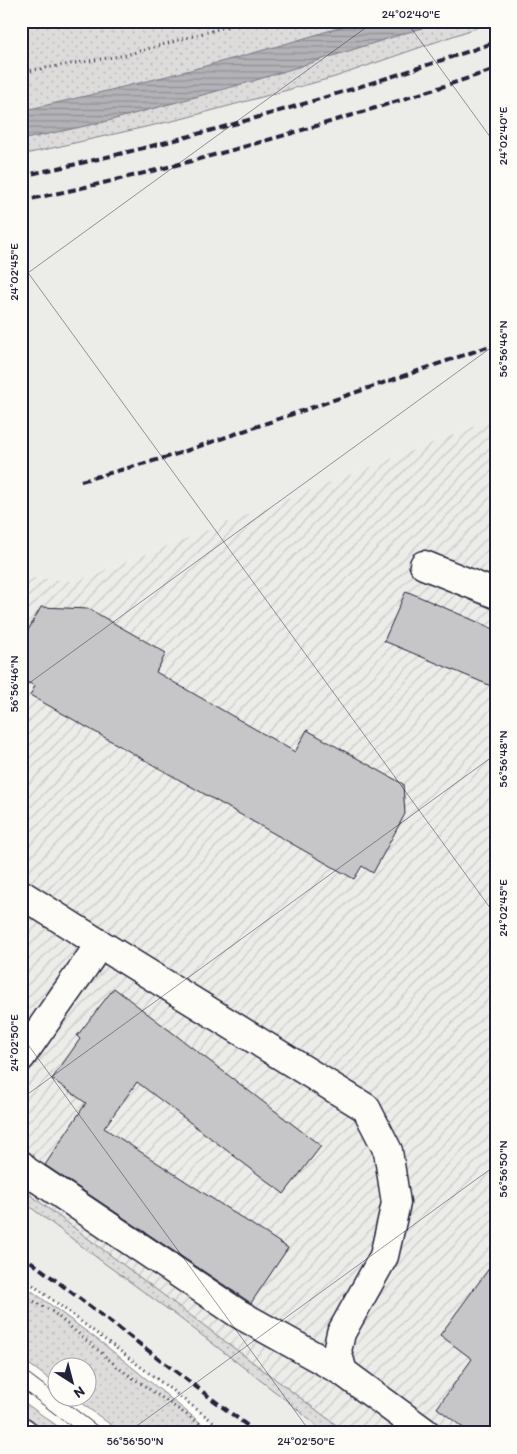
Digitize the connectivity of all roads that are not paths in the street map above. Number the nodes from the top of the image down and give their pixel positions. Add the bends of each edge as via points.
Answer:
1 (424, 565) dead end
2 (496, 594) edge
3 (21, 894) edge
4 (100, 944) junction
5 (21, 1057) edge
6 (21, 1165) edge
7 (343, 1372) junction
8 (426, 1433) edge

1 - 2 lane
3 - 4 lane
4 - 5 lane
4 - 7 lane via 366,1108 388,1151 396,1203 384,1256 341,1333 337,1351
6 - 7 lane via 239,1314
7 - 8 lane

